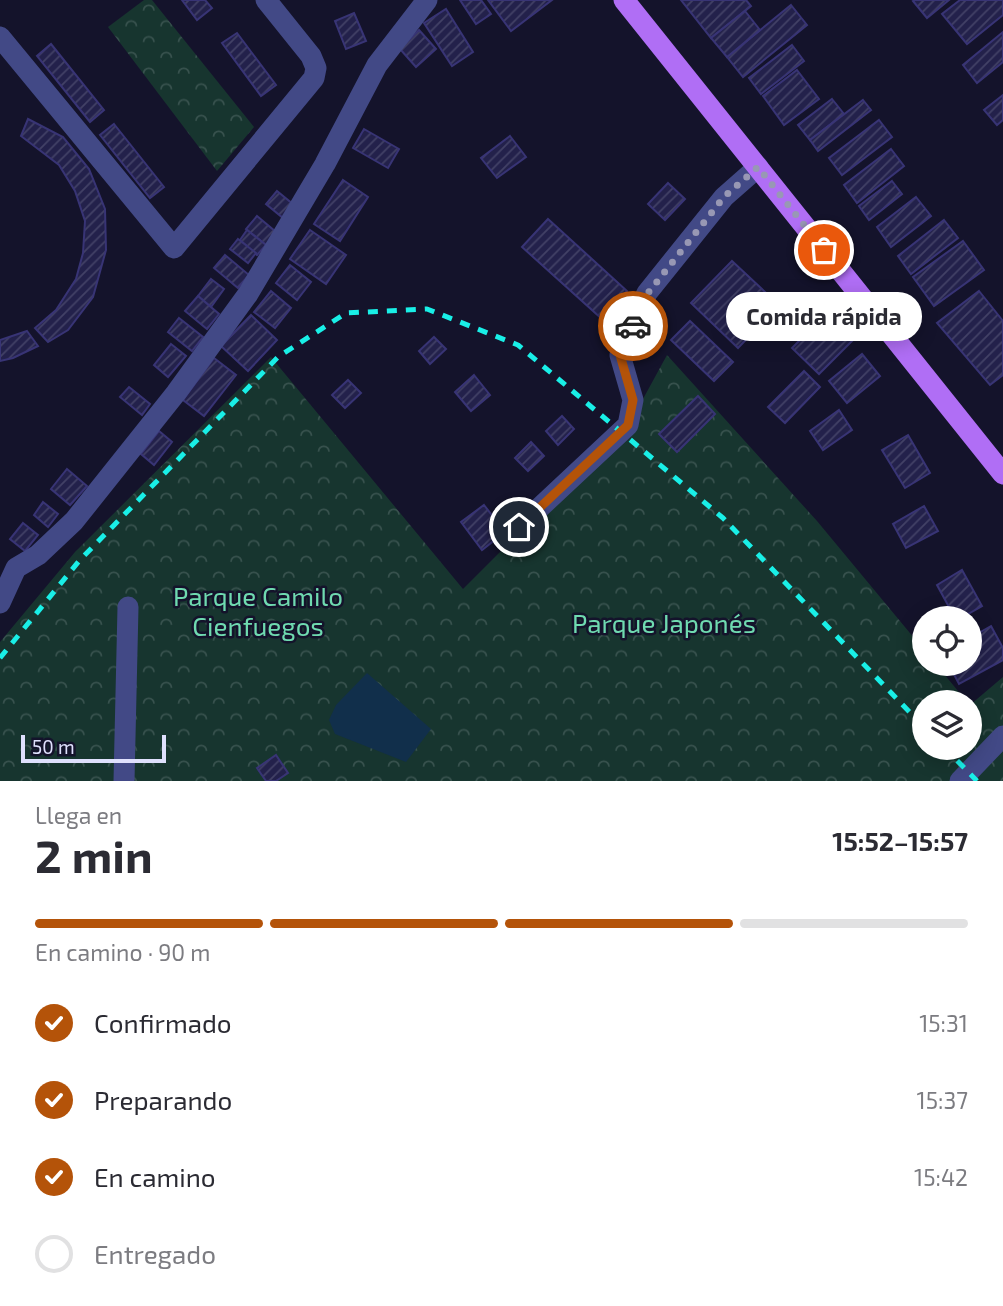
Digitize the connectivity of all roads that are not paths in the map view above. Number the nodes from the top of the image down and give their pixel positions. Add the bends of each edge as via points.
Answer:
1 (266, 0) edge
2 (427, 0) edge
3 (624, 0) edge
4 (3, 45) edge
5 (758, 167) junction
6 (999, 461) edge
7 (519, 527) dead end
8 (8, 567) edge
9 (0, 603) edge
10 (128, 607) dead end
11 (1003, 736) edge
12 (124, 781) edge
13 (960, 781) edge

1 - 4 street via 311,56 314,78 174,248
2 - 8 street via 377,65 248,294 176,393 75,521 38,555
3 - 5 main road
5 - 6 main road
5 - 7 street via 724,197 648,293 620,355 633,400 628,425
8 - 9 street
10 - 12 street
11 - 13 street

